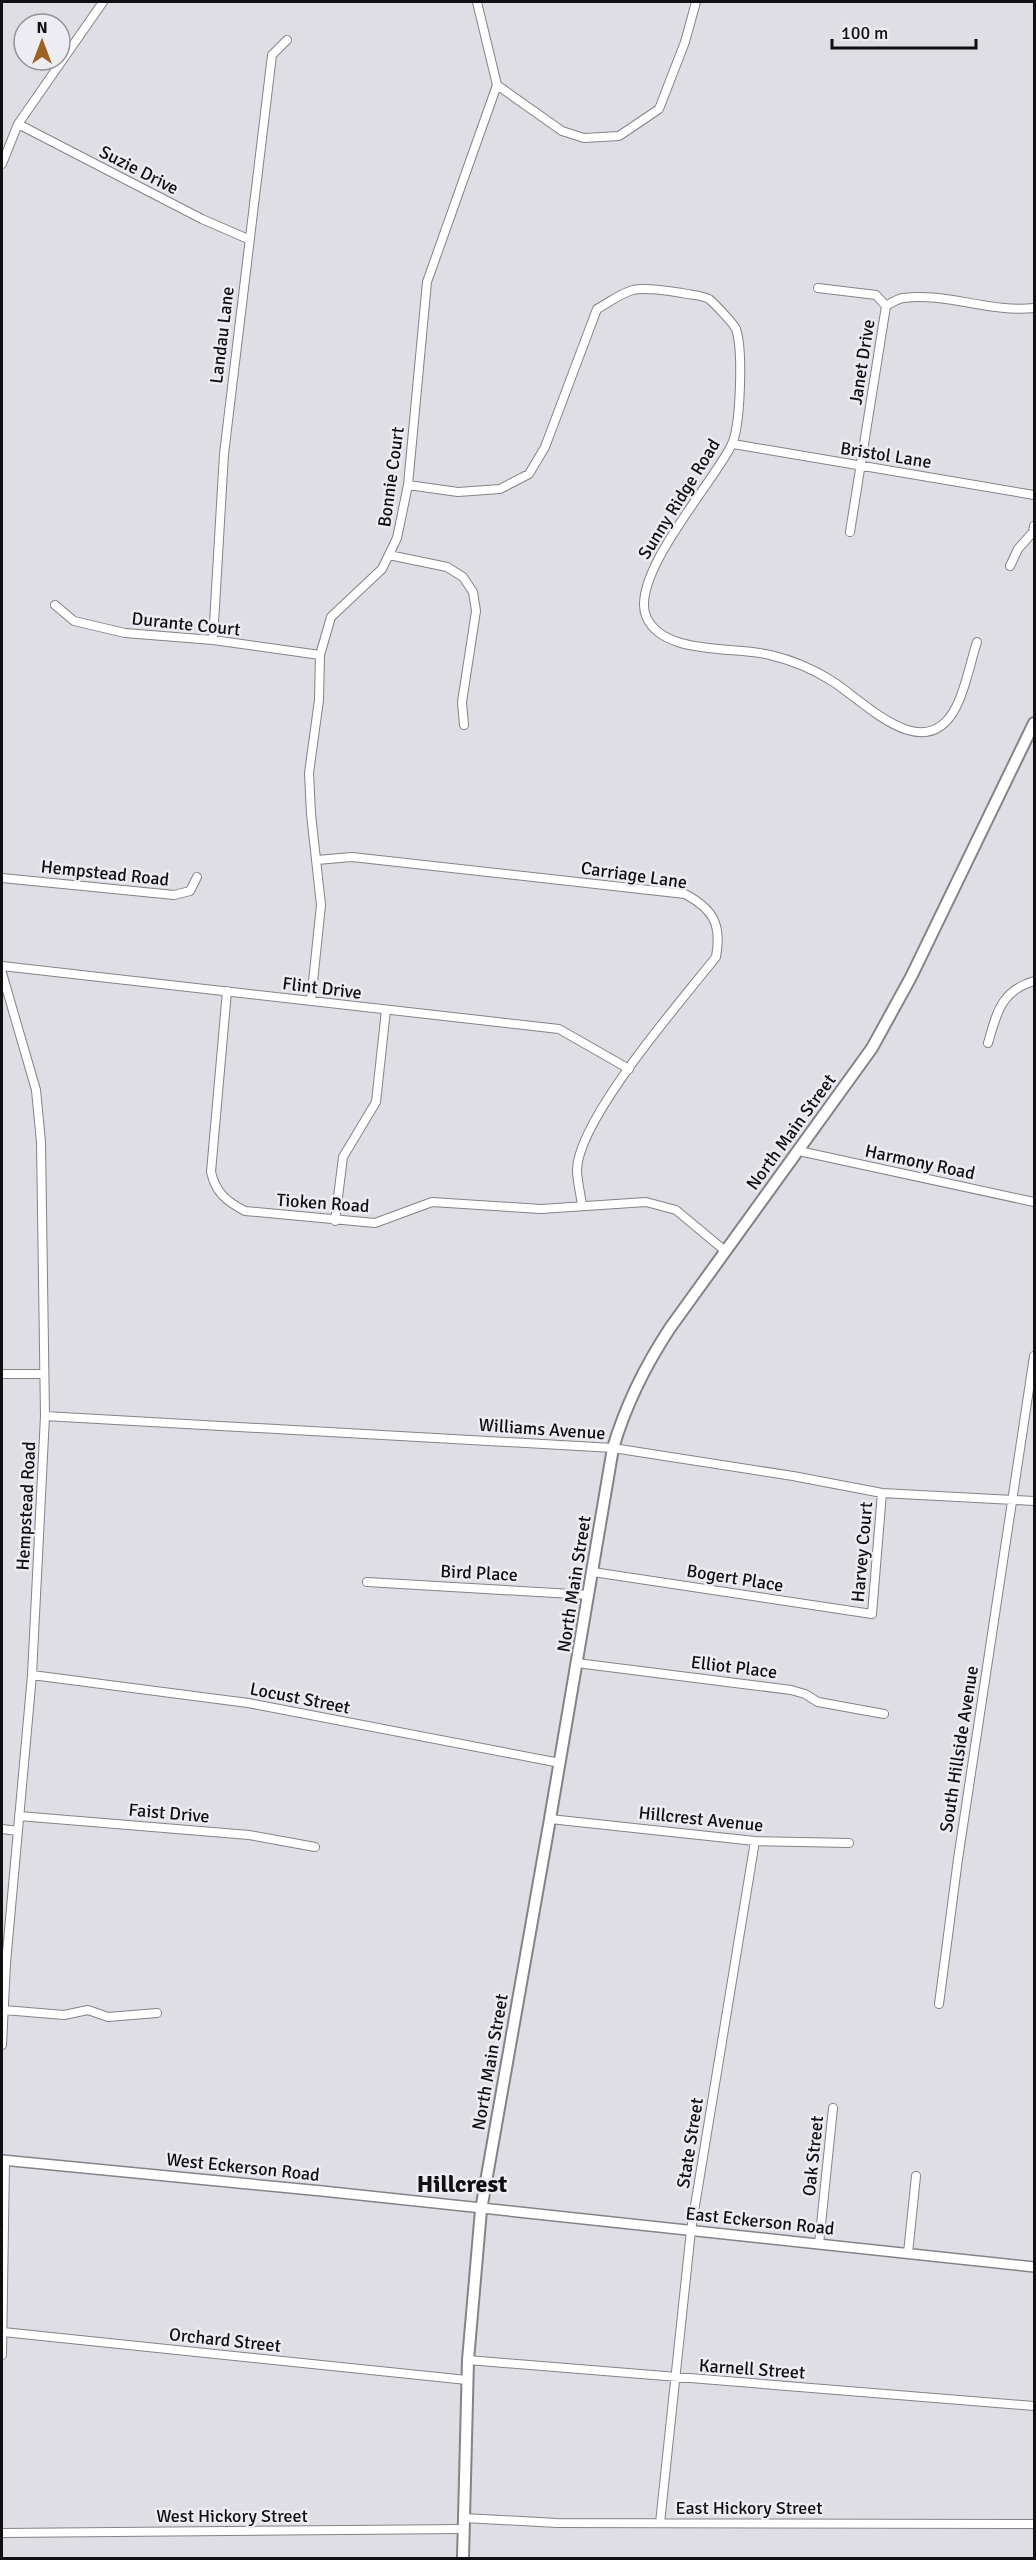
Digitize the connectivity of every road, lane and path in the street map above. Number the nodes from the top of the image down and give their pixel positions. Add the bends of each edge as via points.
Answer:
1 (103, 2) edge
2 (477, 2) edge
3 (696, 2) edge
4 (287, 40) dead end
5 (497, 85) junction
6 (18, 124) junction
7 (2, 164) edge
8 (248, 239) junction
9 (818, 288) dead end
10 (886, 306) junction
11 (1035, 308) edge
12 (733, 444) junction
13 (861, 466) junction
14 (408, 485) junction
15 (1035, 495) edge
16 (1035, 526) edge
17 (850, 532) dead end
18 (389, 555) junction
19 (1010, 566) dead end
20 (55, 605) dead end
21 (213, 640) junction
22 (977, 642) dead end
23 (320, 655) junction
24 (1035, 723) edge
25 (464, 724) dead end
26 (317, 860) junction
27 (197, 877) dead end
28 (2, 878) edge
29 (2, 966) edge
30 (2, 973) edge
31 (1035, 981) edge
32 (227, 992) junction
33 (311, 1001) junction
34 (386, 1010) junction
35 (988, 1043) dead end
36 (629, 1069) junction
37 (799, 1151) junction
38 (1035, 1202) edge
39 (582, 1206) junction
40 (335, 1221) junction
41 (724, 1250) junction
42 (1034, 1358) edge
43 (2, 1374) edge
44 (43, 1374) junction
45 (45, 1416) junction
46 (613, 1448) junction
47 (882, 1493) junction
48 (1013, 1499) junction
49 (1035, 1501) edge
50 (593, 1572) junction
51 (367, 1582) dead end
52 (589, 1595) junction
53 (872, 1614) joint
54 (577, 1663) junction
55 (32, 1675) junction
56 (884, 1714) dead end
57 (560, 1763) junction
58 (19, 1816) junction
59 (550, 1819) junction
60 (2, 1830) edge
61 (18, 1831) junction
62 (755, 1841) junction
63 (849, 1843) dead end
64 (315, 1847) dead end
65 (4, 1963) edge
66 (939, 2004) dead end
67 (4, 2010) junction
68 (157, 2013) dead end
69 (2, 2045) edge
70 (833, 2108) dead end
71 (3, 2160) edge
72 (916, 2176) dead end
73 (481, 2210) junction
74 (691, 2230) junction
75 (819, 2244) junction
76 (908, 2253) junction
77 (1035, 2267) edge
78 (3, 2332) junction
79 (2, 2355) edge
80 (468, 2360) junction
81 (677, 2379) junction
82 (467, 2380) junction
83 (1035, 2406) edge
84 (660, 2523) junction
85 (464, 2524) junction
86 (1035, 2524) edge
87 (2, 2533) edge
88 (463, 2559) edge

1 - 6 street
2 - 5 street
3 - 5 street via 659,109 619,136 585,138 562,130
4 - 8 street, Landau Lane via 272,55
5 - 14 street, Bonnie Court via 427,282
6 - 7 street
6 - 8 street, Suzie Drive
8 - 21 street, Landau Lane via 224,454
9 - 10 street via 876,295
10 - 11 street, Janet Drive via 900,298 924,298 1016,310
10 - 13 street, Janet Drive
12 - 13 street, Bristol Lane
12 - 14 street, Sunny Ridge Road via 740,362 736,328 708,298 633,290 597,309 545,447 528,474 500,489 458,492
12 - 22 street, Sunny Ridge Road via 649,576 644,595 646,616 659,634 676,642 767,654 797,662 832,681 891,724 923,732 943,725 956,707
13 - 15 street, Bristol Lane
13 - 17 street, Janet Drive
14 - 18 street, Bonnie Court via 397,538
16 - 19 street
18 - 23 street, Bonnie Court via 382,569 331,617
18 - 25 street via 447,567 463,577 473,592 476,611 462,702
20 - 21 street, Durante Court via 74,621 125,633
21 - 23 street, Durante Court
23 - 26 street, Bonnie Court via 319,700 309,773
24 - 37 main road, North Main Street via 892,1013
26 - 33 street, Bonnie Court via 321,904
26 - 36 street, Carriage Lane via 352,857 661,891 685,894 705,904 717,926 716,957
27 - 28 street, Hempstead Road via 190,891 174,895
29 - 32 street, Flint Drive
30 - 44 street, Hempstead Road via 36,1090 41,1142
31 - 35 street via 1017,986 999,1008
32 - 33 street, Flint Drive
32 - 40 street, Tioken Road via 211,1172 215,1188 227,1202 245,1211
33 - 34 street, Flint Drive
34 - 36 street, Flint Drive via 559,1029
34 - 40 street via 376,1102 343,1157
36 - 39 street, Carriage Lane via 586,1134 577,1169
37 - 38 street, Harmony Road
37 - 41 main road, North Main Street
39 - 40 street, Tioken Road via 541,1209 432,1202 375,1222
39 - 41 street, Tioken Road via 646,1202 676,1210
41 - 46 main road, North Main Street via 650,1358 630,1398
42 - 48 street, South Hillside Avenue
43 - 44 street
44 - 45 street, Hempstead Road
45 - 46 street, Williams Avenue
45 - 55 street, Hempstead Road
46 - 47 street, Williams Avenue
46 - 50 main road, North Main Street
47 - 48 street, Williams Avenue
47 - 53 street, Harvey Court
48 - 49 street, Williams Avenue
48 - 66 street, South Hillside Avenue
50 - 52 main road, North Main Street
50 - 53 street, Bogert Place
51 - 52 street, Bird Place
52 - 54 main road, North Main Street
54 - 56 street, Elliot Place via 791,1690 818,1702
54 - 57 main road, North Main Street
55 - 57 street, Locust Street via 248,1703
55 - 58 street, Hempstead Road
57 - 59 main road, North Main Street
58 - 61 street, Hempstead Road
58 - 64 street, Faist Drive via 249,1835
59 - 62 street, Hillcrest Avenue
59 - 73 main road, North Main Street
60 - 61 street
61 - 65 street, Hempstead Road
62 - 63 street, Hillcrest Avenue
62 - 74 street, State Street
65 - 67 street, Hempstead Road
67 - 68 street via 64,2015 88,2010 108,2017
67 - 69 street, Hempstead Road
70 - 75 street, Oak Street
71 - 73 street, West Eckerson Road
71 - 78 street
72 - 76 street
73 - 74 street, East Eckerson Road
73 - 80 main road, North Main Street
74 - 75 street, East Eckerson Road
74 - 81 street, State Street
75 - 76 street, East Eckerson Road
76 - 77 street, East Eckerson Road
78 - 79 street
78 - 82 street, Orchard Street
80 - 81 street, Karnell Street
80 - 82 main road, North Main Street
81 - 83 street, Karnell Street
81 - 84 street, State Street
82 - 85 main road, North Main Street
84 - 85 street, East Hickory Street
84 - 86 street, East Hickory Street
85 - 87 street, West Hickory Street
85 - 88 main road, North Main Street

